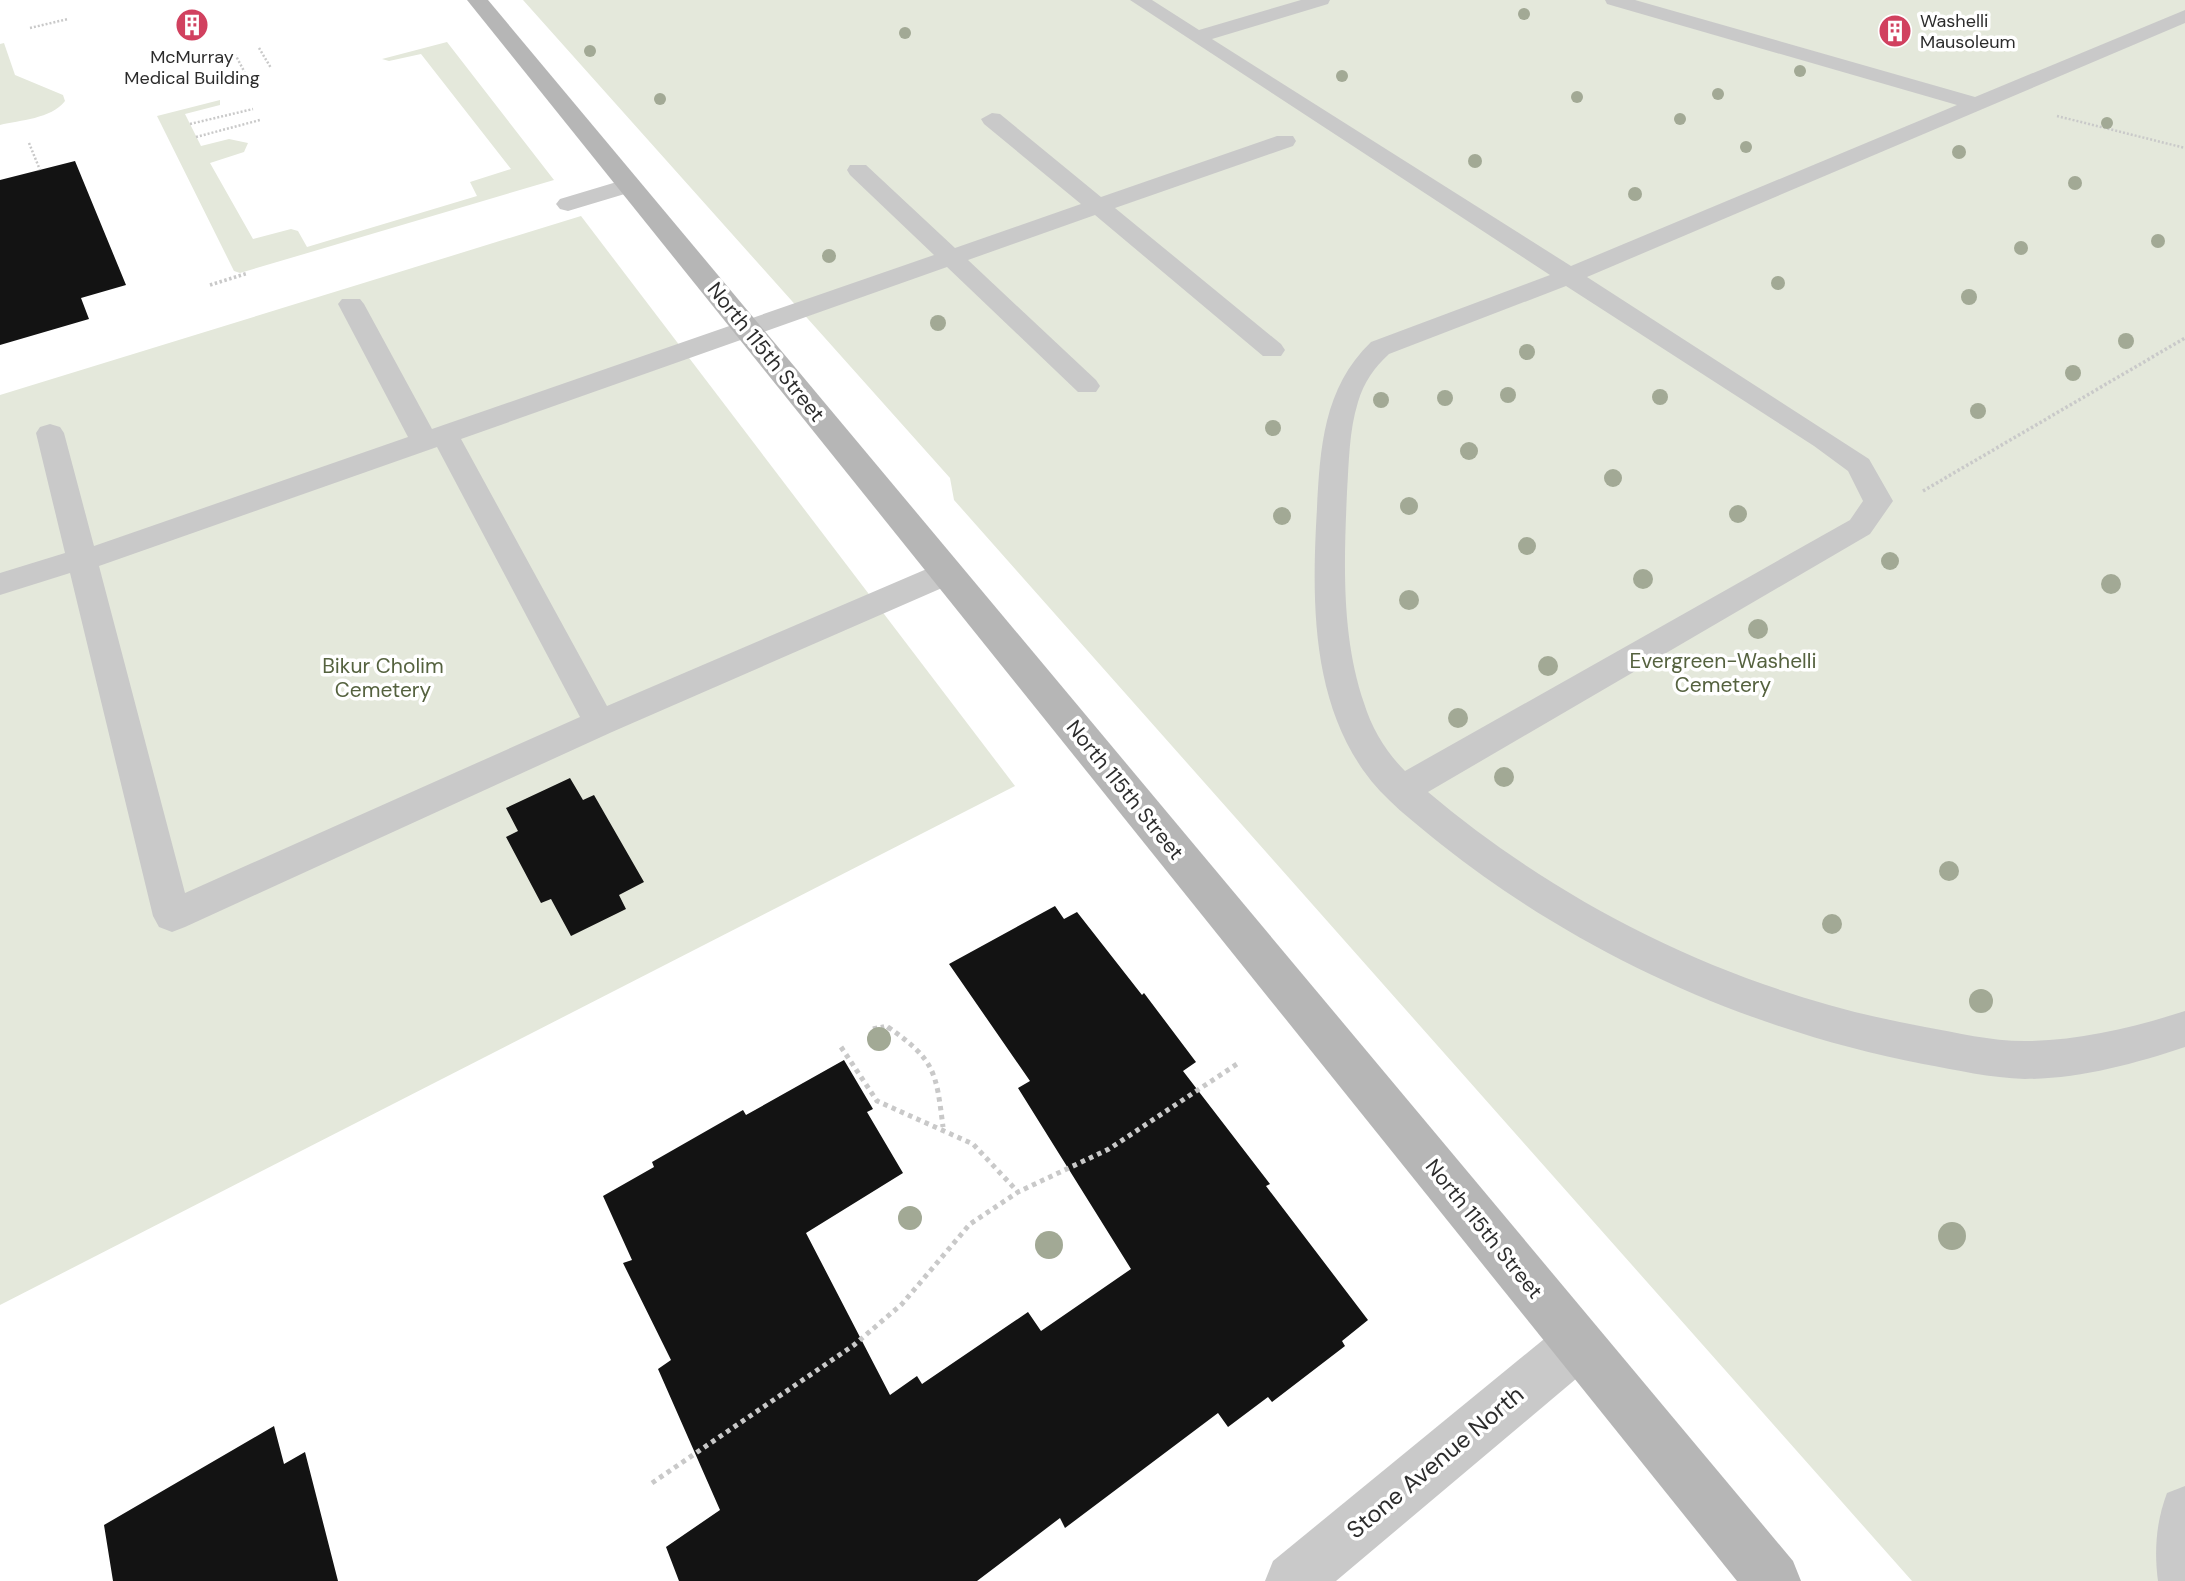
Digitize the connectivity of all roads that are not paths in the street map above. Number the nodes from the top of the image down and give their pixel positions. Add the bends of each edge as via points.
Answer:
1 (477, 0) edge
2 (1139, 0) edge
3 (1321, 0) edge
4 (1614, 0) edge
5 (2185, 16) edge
6 (1196, 37) junction
7 (1982, 101) junction
8 (992, 119) dead end
9 (1285, 141) dead end
10 (858, 170) dead end
11 (629, 185) junction
12 (568, 204) dead end
13 (1098, 207) junction
14 (951, 258) junction
15 (1569, 275) junction
16 (351, 304) dead end
17 (748, 330) junction
18 (1272, 350) dead end
19 (1087, 386) dead end
20 (50, 433) dead end
21 (435, 438) junction
22 (82, 561) junction
23 (947, 573) junction
24 (0, 584) edge
25 (600, 723) junction
26 (1401, 790) junction
27 (2185, 1029) edge
28 (1578, 1344) junction
29 (2185, 1511) edge
30 (1293, 1581) edge
31 (1773, 1581) edge
32 (2184, 1581) edge

1 - 11 street, North 115th Street
2 - 6 lane
3 - 6 lane
4 - 7 lane
5 - 7 lane
6 - 15 lane
7 - 15 lane
8 - 13 lane
9 - 13 lane
10 - 14 lane
11 - 12 lane
11 - 17 street, North 115th Street
13 - 14 lane
13 - 18 lane
14 - 17 lane
14 - 19 lane
15 - 26 lane via 1380,348 1358,369 1347,391 1337,431 1331,540 1334,651 1349,713 1373,758
15 - 26 lane via 1859,465 1878,500 1860,527
16 - 21 lane
17 - 21 lane
17 - 23 street, North 115th Street
20 - 22 lane
21 - 22 lane
21 - 25 lane
22 - 24 lane via 53,565
22 - 25 lane via 172,916
23 - 25 lane
23 - 28 street, North 115th Street
26 - 27 lane via 1461,842 1599,927 1671,963 1828,1024 1909,1045 2029,1060 2160,1038
28 - 30 street, Stone Avenue North
28 - 31 street, North 115th Street
29 - 32 lane via 2180,1557

